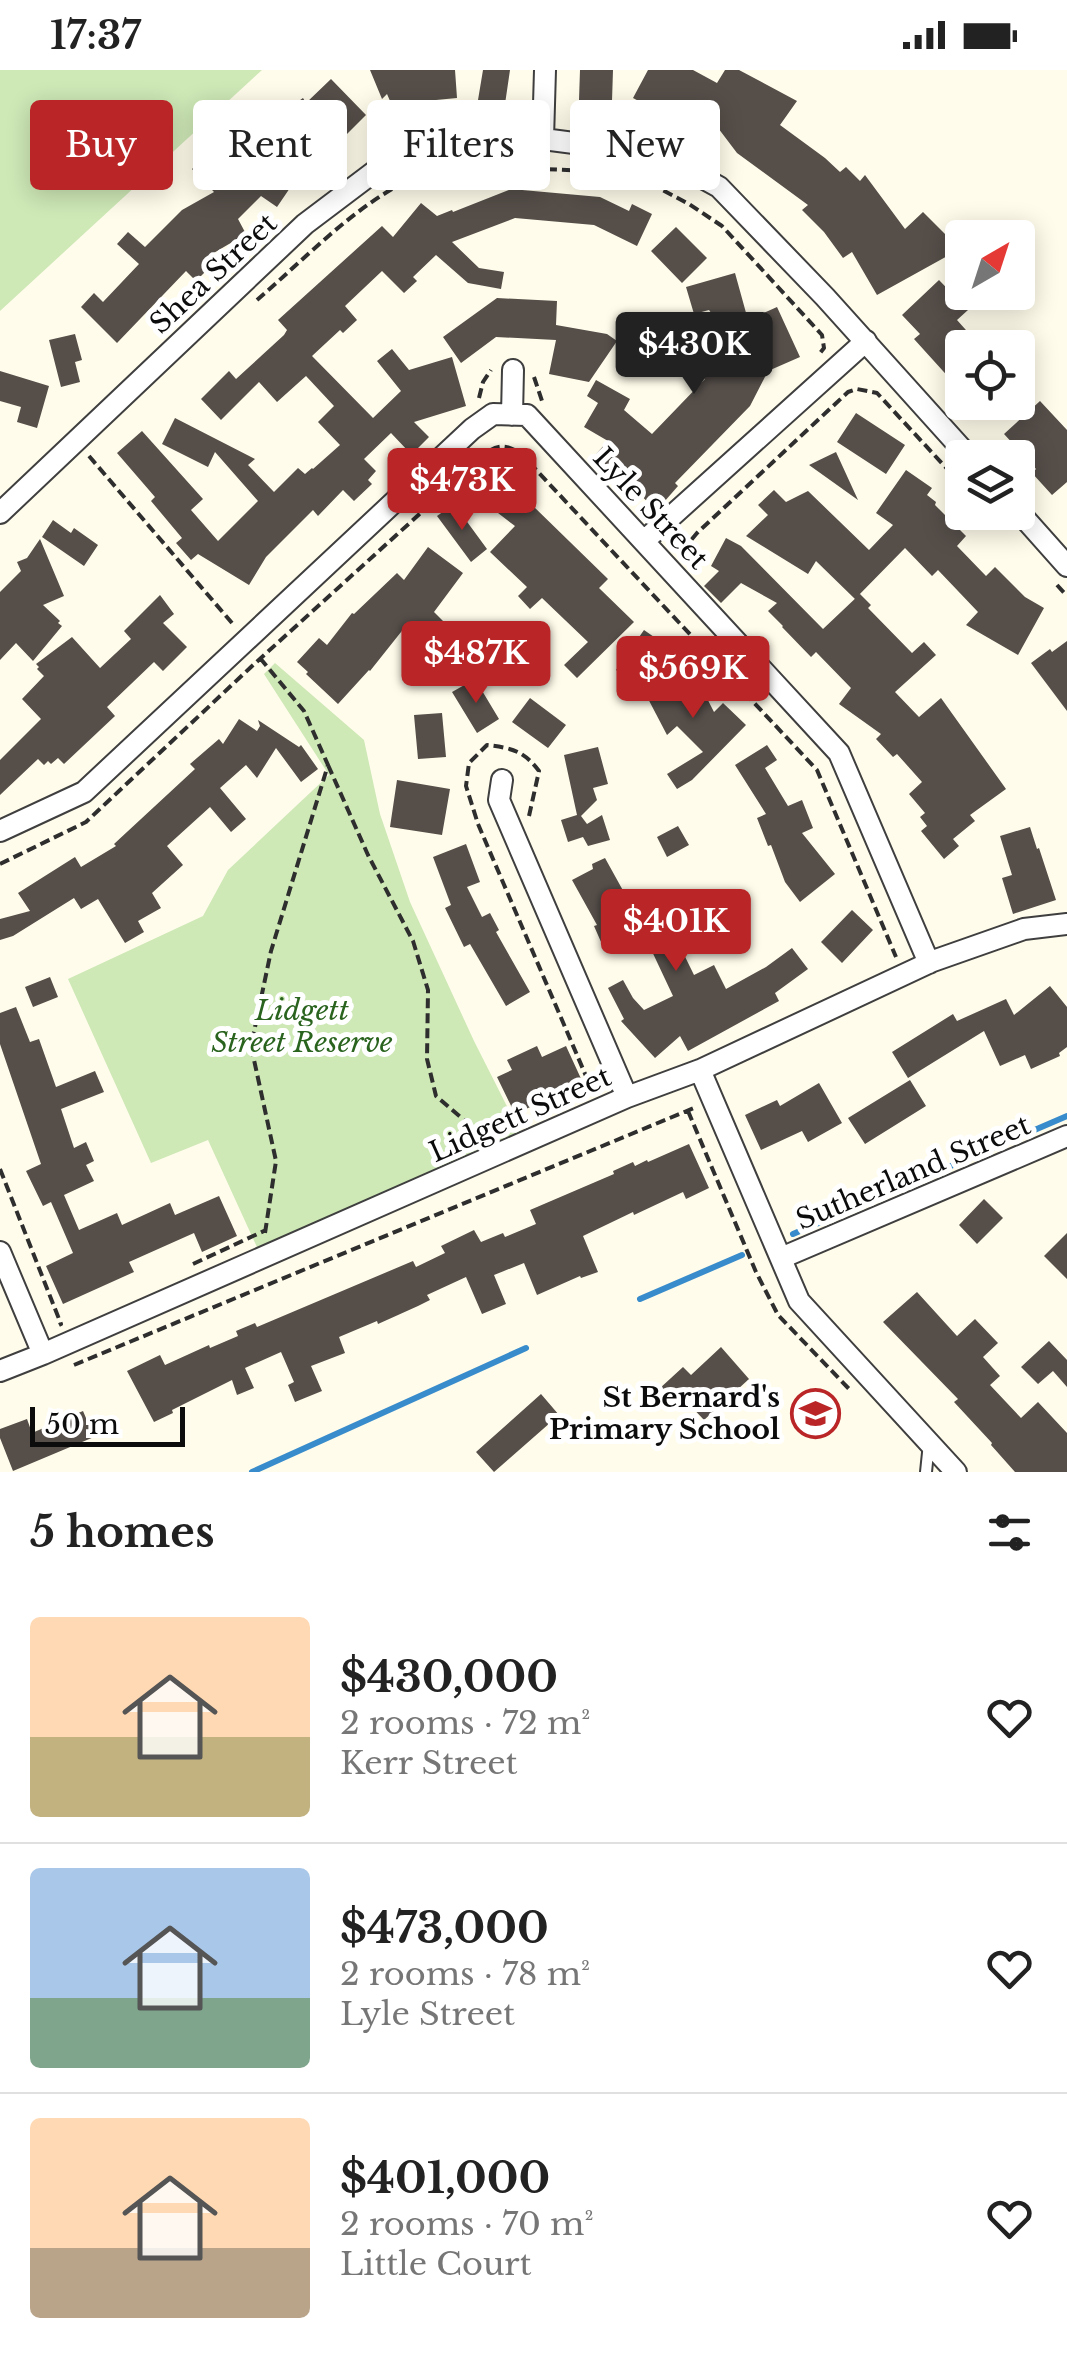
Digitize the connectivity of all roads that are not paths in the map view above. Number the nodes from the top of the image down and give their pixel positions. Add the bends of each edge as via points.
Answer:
1 (545, 70) edge
2 (544, 100) edge
3 (550, 139) edge
4 (367, 177) edge
5 (866, 341) junction
6 (512, 368) road end
7 (512, 415) junction
8 (954, 440) edge
9 (0, 513) edge
10 (1035, 530) edge
11 (644, 541) junction
12 (1067, 566) edge
13 (502, 780) dead end
14 (0, 831) edge
15 (1067, 924) edge
16 (928, 963) junction
17 (700, 1070) junction
18 (627, 1097) junction
19 (1067, 1136) edge
20 (0, 1252) edge
21 (781, 1258) junction
22 (43, 1354) junction
23 (0, 1371) edge
24 (928, 1443) junction
25 (926, 1472) edge
26 (956, 1472) edge

1 - 2 street
3 - 5 street, Shea Street via 659,154 719,188
4 - 9 street, Shea Street via 304,224
5 - 8 street, Shea Street
5 - 11 street
6 - 7 street
7 - 11 street, Lyle Street via 527,415
7 - 14 street via 493,414 472,429 84,792
10 - 12 street
11 - 16 street, Lyle Street via 840,753
13 - 18 street via 499,800
15 - 16 street, Lidgett Street via 1024,928
16 - 17 street, Lidgett Street
17 - 18 street, Lidgett Street
17 - 21 street
18 - 22 street, Lidgett Street
19 - 21 street, Sutherland Street
20 - 22 street
21 - 24 street via 800,1301
22 - 23 street, Lidgett Street
24 - 25 lane
24 - 26 street

